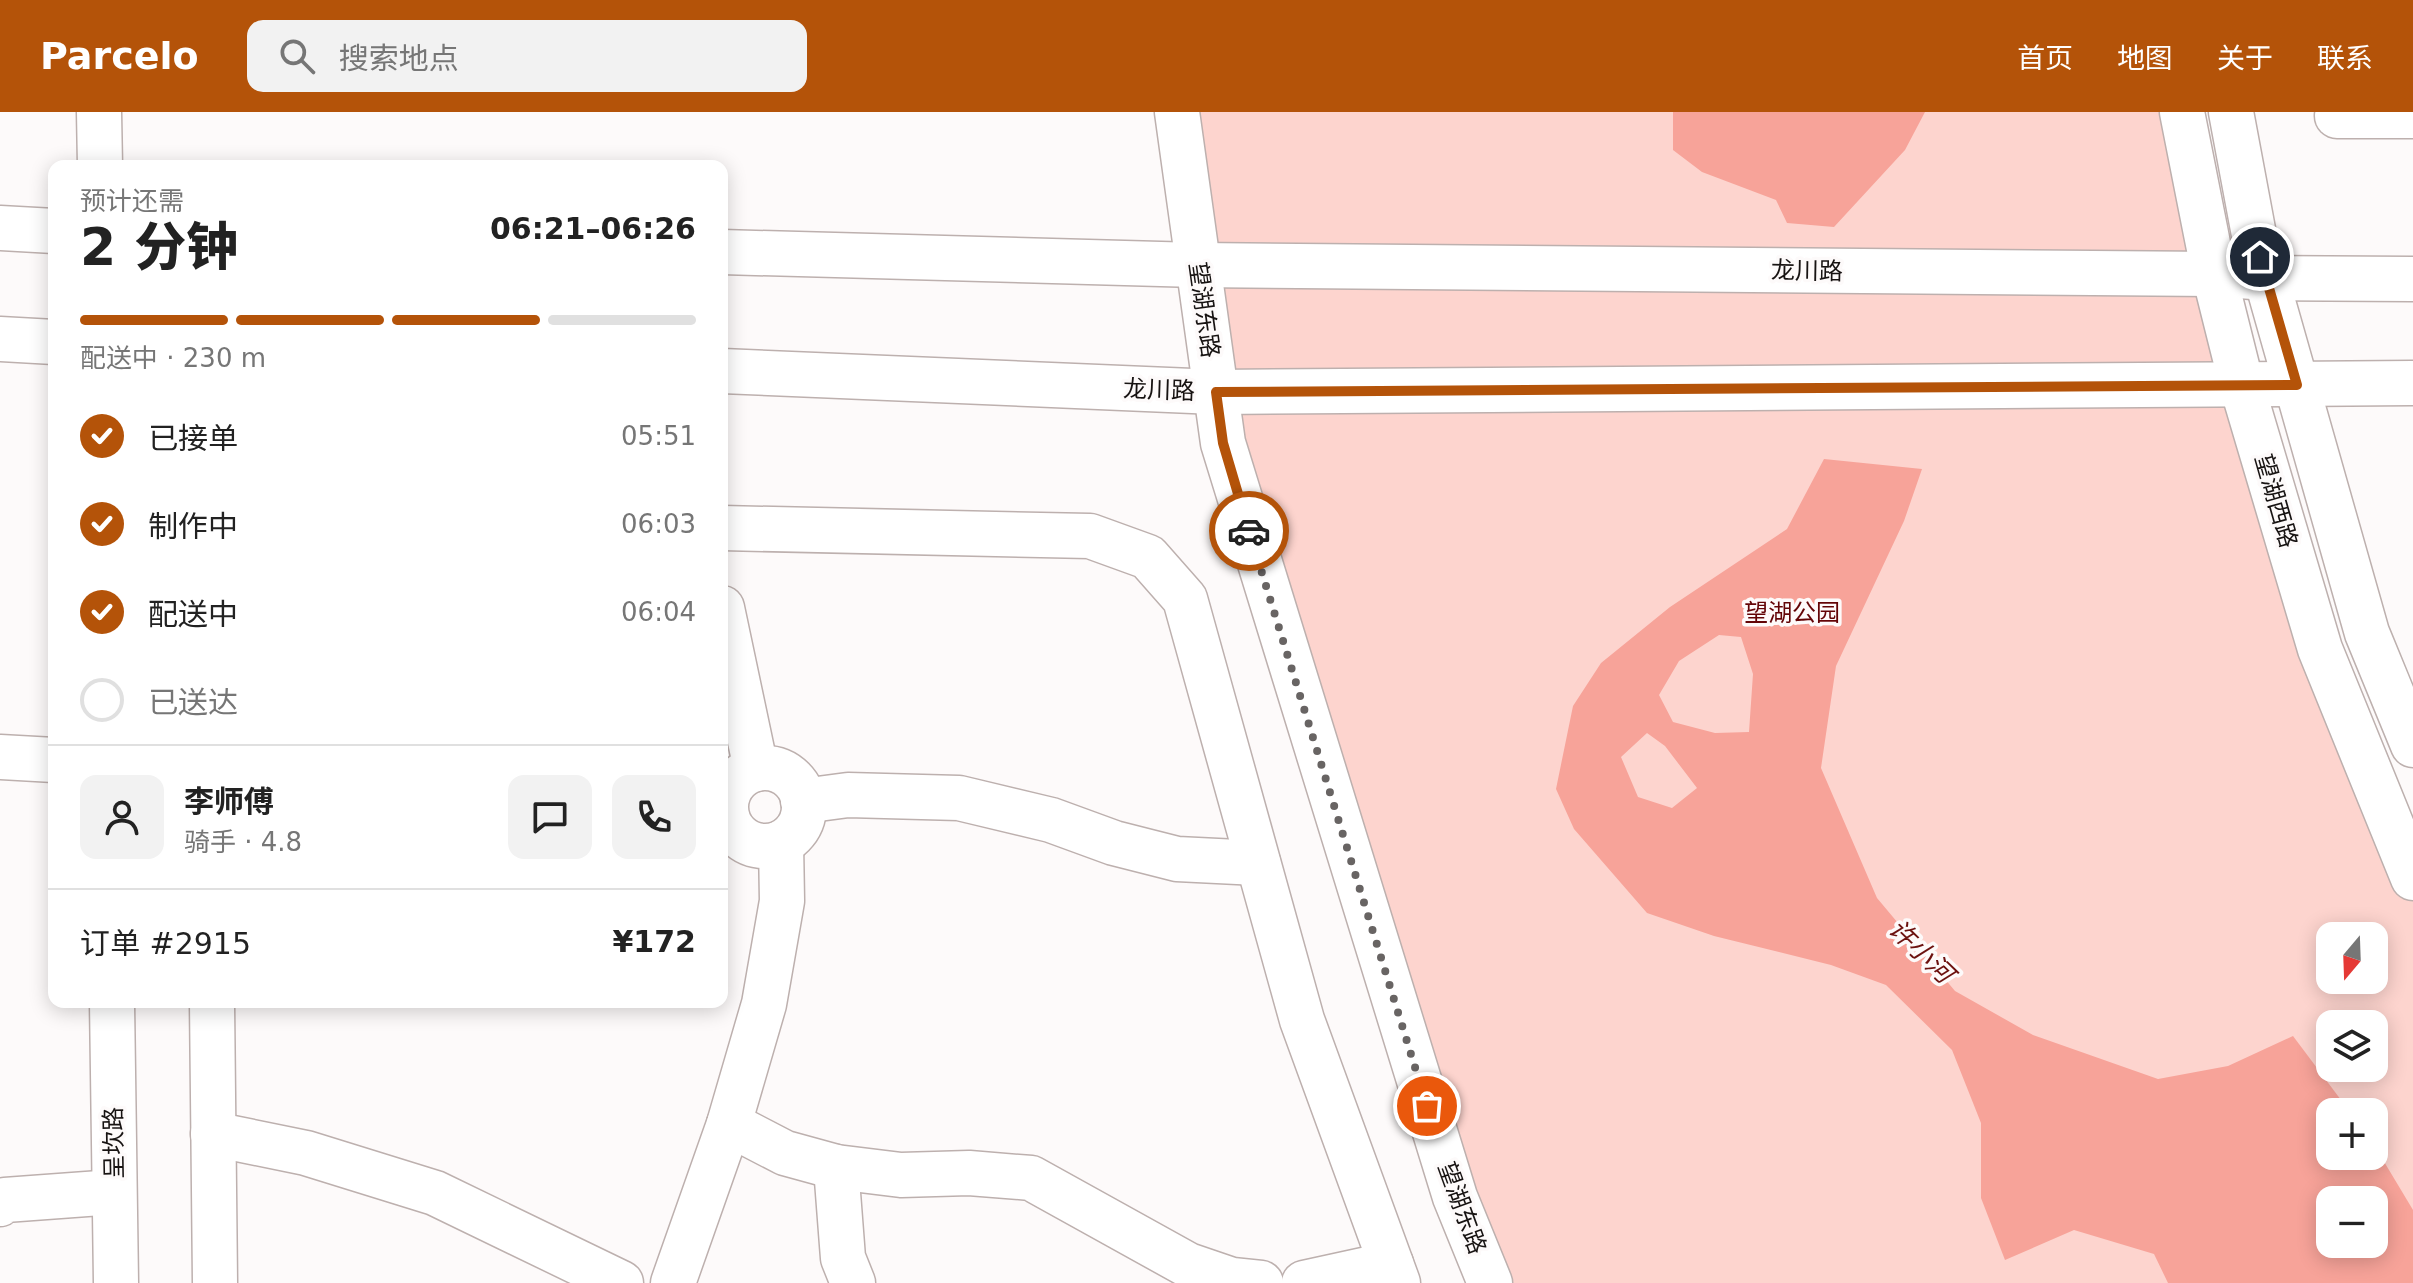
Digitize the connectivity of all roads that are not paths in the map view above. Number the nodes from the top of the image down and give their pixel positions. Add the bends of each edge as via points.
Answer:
1 (99, 112) edge
2 (1177, 112) edge
3 (2182, 112) edge
4 (2231, 112) edge
5 (2337, 116) dead end
6 (2413, 116) edge
7 (100, 160) edge
8 (0, 228) edge
9 (48, 231) edge
10 (728, 252) edge
11 (1197, 265) junction
12 (2214, 274) junction
13 (2266, 278) junction
14 (2413, 279) edge
15 (0, 339) edge
16 (48, 342) edge
17 (728, 371) edge
18 (2413, 383) edge
19 (2297, 385) junction
20 (2242, 386) junction
21 (1216, 392) junction
22 (728, 528) edge
23 (728, 636) edge
24 (2413, 745) edge
25 (0, 757) edge
26 (48, 760) edge
27 (756, 769) junction
28 (728, 794) edge
29 (803, 801) junction
30 (728, 820) edge
31 (781, 843) junction
32 (1258, 863) junction
33 (2413, 878) edge
34 (112, 1008) edge
35 (212, 1008) edge
36 (729, 1124) junction
37 (213, 1134) junction
38 (836, 1167) junction
39 (114, 1192) junction
40 (0, 1204) edge
41 (1394, 1273) edge
42 (116, 1283) edge
43 (215, 1283) edge
44 (621, 1283) edge
45 (673, 1283) edge
46 (853, 1283) edge
47 (1261, 1283) edge
48 (1304, 1283) edge
49 (1490, 1283) edge

1 - 7 main road
2 - 11 main road, 望湖东路
3 - 12 main road, 望湖西路
4 - 13 main road
5 - 6 main road
8 - 9 main road
10 - 11 main road, 龙川路
11 - 12 main road, 龙川路
11 - 21 main road, 望湖东路
12 - 13 main road, 龙川路
12 - 20 main road, 望湖西路
13 - 14 main road, 龙川路
13 - 19 main road
15 - 16 main road
17 - 21 main road, 龙川路
18 - 19 main road, 龙川路
19 - 20 main road, 龙川路
19 - 24 main road via 2367,633
20 - 21 main road, 龙川路
20 - 33 main road, 望湖西路 via 2320,649
21 - 49 main road, 望湖东路 via 1223,443 1299,695 1455,1197
22 - 32 main road via 1090,536 1148,557 1185,599
23 - 27 main road
25 - 26 main road
27 - 28 main road via 744,773
27 - 29 main road via 781,772 799,788
29 - 31 main road via 799,826
29 - 32 main road via 848,795 959,798 1177,859
30 - 31 main road via 743,840
31 - 36 main road via 782,901 764,1004
32 - 41 main road via 1302,1020
34 - 39 main road, 呈坎路
35 - 37 main road
36 - 38 main road via 785,1153
36 - 45 main road
37 - 43 main road
37 - 44 main road via 306,1153 435,1193
38 - 46 main road via 843,1258
38 - 47 main road via 901,1175 1031,1178 1188,1265 1232,1280
39 - 40 main road
39 - 42 main road, 呈坎路
41 - 48 main road

